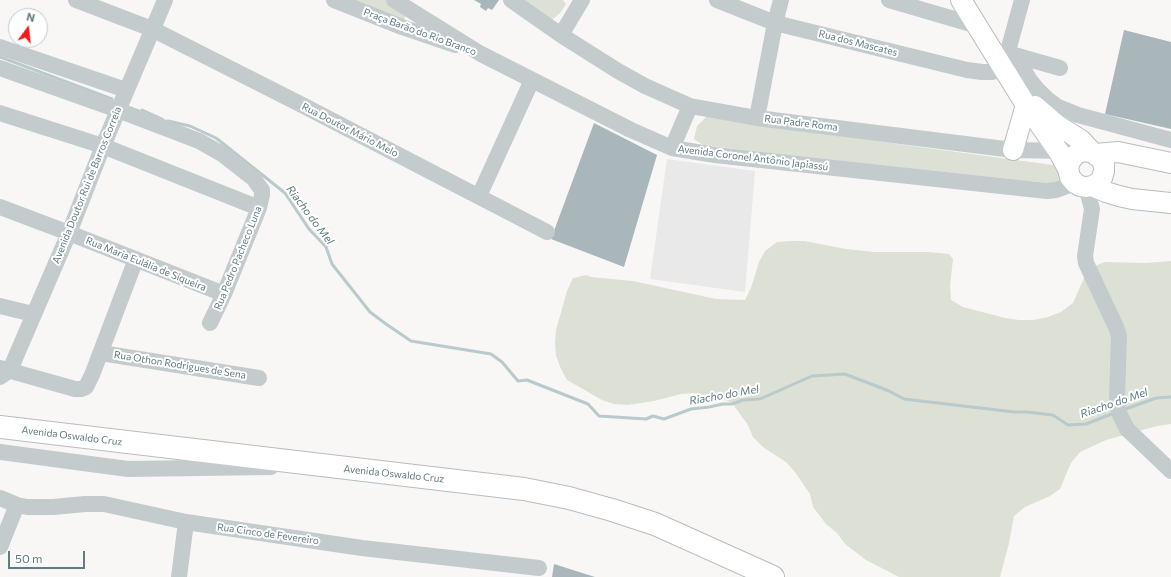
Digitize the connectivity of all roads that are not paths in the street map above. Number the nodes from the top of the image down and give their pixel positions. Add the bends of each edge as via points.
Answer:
1 (76, 0) edge
2 (165, 0) edge
3 (334, 0) edge
4 (394, 0) edge
5 (511, 0) edge
6 (717, 0) edge
7 (781, 0) edge
8 (889, 0) edge
9 (961, 0) edge
10 (1022, 0) edge
11 (579, 1) edge
12 (411, 10) junction
13 (775, 23) junction
14 (978, 26) junction
15 (402, 27) junction
16 (152, 29) junction
17 (561, 35) junction
18 (0, 47) edge
19 (481, 54) junction
20 (1009, 59) junction
21 (0, 68) edge
22 (1060, 68) dead end
23 (532, 80) junction
24 (126, 90) junction
25 (1021, 96) junction
26 (690, 106) junction
27 (118, 110) junction
28 (0, 113) edge
29 (757, 118) junction
30 (1153, 135) junction
31 (1171, 140) edge
32 (103, 146) junction
33 (672, 148) junction
34 (1013, 150) junction
35 (1058, 152) junction
36 (1091, 153) junction
37 (1143, 158) junction
38 (1171, 163) edge
39 (1080, 181) junction
40 (479, 196) junction
41 (1171, 203) edge
42 (0, 207) edge
43 (259, 208) junction
44 (548, 232) dead end
45 (69, 233) junction
46 (136, 260) junction
47 (224, 294) junction
48 (0, 306) edge
49 (33, 314) junction
50 (210, 323) dead end
51 (101, 353) junction
52 (3, 372) edge
53 (259, 378) dead end
54 (0, 427) edge
55 (0, 452) edge
56 (330, 466) junction
57 (1171, 471) edge
58 (0, 498) edge
59 (17, 505) junction
60 (186, 522) junction
61 (0, 547) edge
62 (539, 568) dead end
63 (179, 577) edge
64 (773, 577) edge

1 - 16 street, Rua Doutor Mário Melo
2 - 16 street, Avenida Doutor Rui de Barros Correia
3 - 15 street, Praça Barão do Rio Branco
4 - 12 street, Praça Barão do Rio Branco
5 - 17 street, Rua Padre Roma
6 - 13 street, Rua dos Mascates
7 - 13 street
8 - 14 street
9 - 14 main road
10 - 20 street
11 - 17 street
12 - 15 street via 411,21
12 - 19 street, Praça Barão do Rio Branco
13 - 20 street, Rua dos Mascates via 967,70 992,72
13 - 29 street
14 - 20 main road
15 - 19 street, Praça Barão do Rio Branco
16 - 24 street, Avenida Doutor Rui de Barros Correia
16 - 40 street, Rua Doutor Mário Melo
17 - 26 street, Rua Padre Roma via 645,86
18 - 24 street
19 - 23 street, Avenida Coronel Antônio Japiassú
20 - 22 street
20 - 25 main road
20 - 30 street via 1058,107 1078,115
21 - 27 street, Rua Pedro Pacheco Luna
23 - 33 street, Avenida Coronel Antônio Japiassú
23 - 40 street
24 - 27 street, Avenida Doutor Rui de Barros Correia
25 - 34 main road
25 - 35 main road
25 - 36 main road via 1057,125 1081,140
26 - 29 street, Rua Padre Roma
26 - 33 street
27 - 32 street, Avenida Doutor Rui de Barros Correia
27 - 43 street, Rua Pedro Pacheco Luna via 199,140 211,147 254,179 262,190
28 - 32 street
29 - 34 street, Rua Padre Roma
30 - 31 street
30 - 37 street
32 - 43 street
32 - 45 street, Avenida Doutor Rui de Barros Correia
33 - 39 street, Avenida Coronel Antônio Japiassú via 715,155 1047,191
34 - 35 street, Rua Padre Roma
35 - 36 street, Rua Padre Roma
35 - 39 main road
36 - 37 main road via 1118,152
36 - 39 main road via 1076,154 1070,161
36 - 39 main road via 1101,159 1104,165 1102,178 1098,183
37 - 38 main road
39 - 41 main road via 1118,196
39 - 57 street via 1092,209 1086,263 1119,336 1119,413 1127,429
40 - 44 street, Rua Doutor Mário Melo
42 - 45 street, Rua Maria Eulália de Siqueira
43 - 47 street, Rua Pedro Pacheco Luna
45 - 46 street, Rua Maria Eulália de Siqueira
45 - 49 street, Avenida Doutor Rui de Barros Correia
46 - 47 street, Rua Maria Eulália de Siqueira
46 - 51 street
47 - 50 street, Rua Pedro Pacheco Luna
48 - 49 street
49 - 52 street, Avenida Doutor Rui de Barros Correia
51 - 52 street via 90,382 81,389
51 - 53 street, Rua Othon Rodrigues de Sena
54 - 56 highway, Avenida Oswaldo Cruz
55 - 56 street via 128,469
56 - 64 highway, Avenida Oswaldo Cruz via 510,487 569,498 655,524
58 - 59 street, Rua Cinco de Fevereiro
59 - 60 street, Rua Cinco de Fevereiro via 52,507 104,504
59 - 61 street
60 - 62 street, Rua Cinco de Fevereiro via 362,548
60 - 63 street

